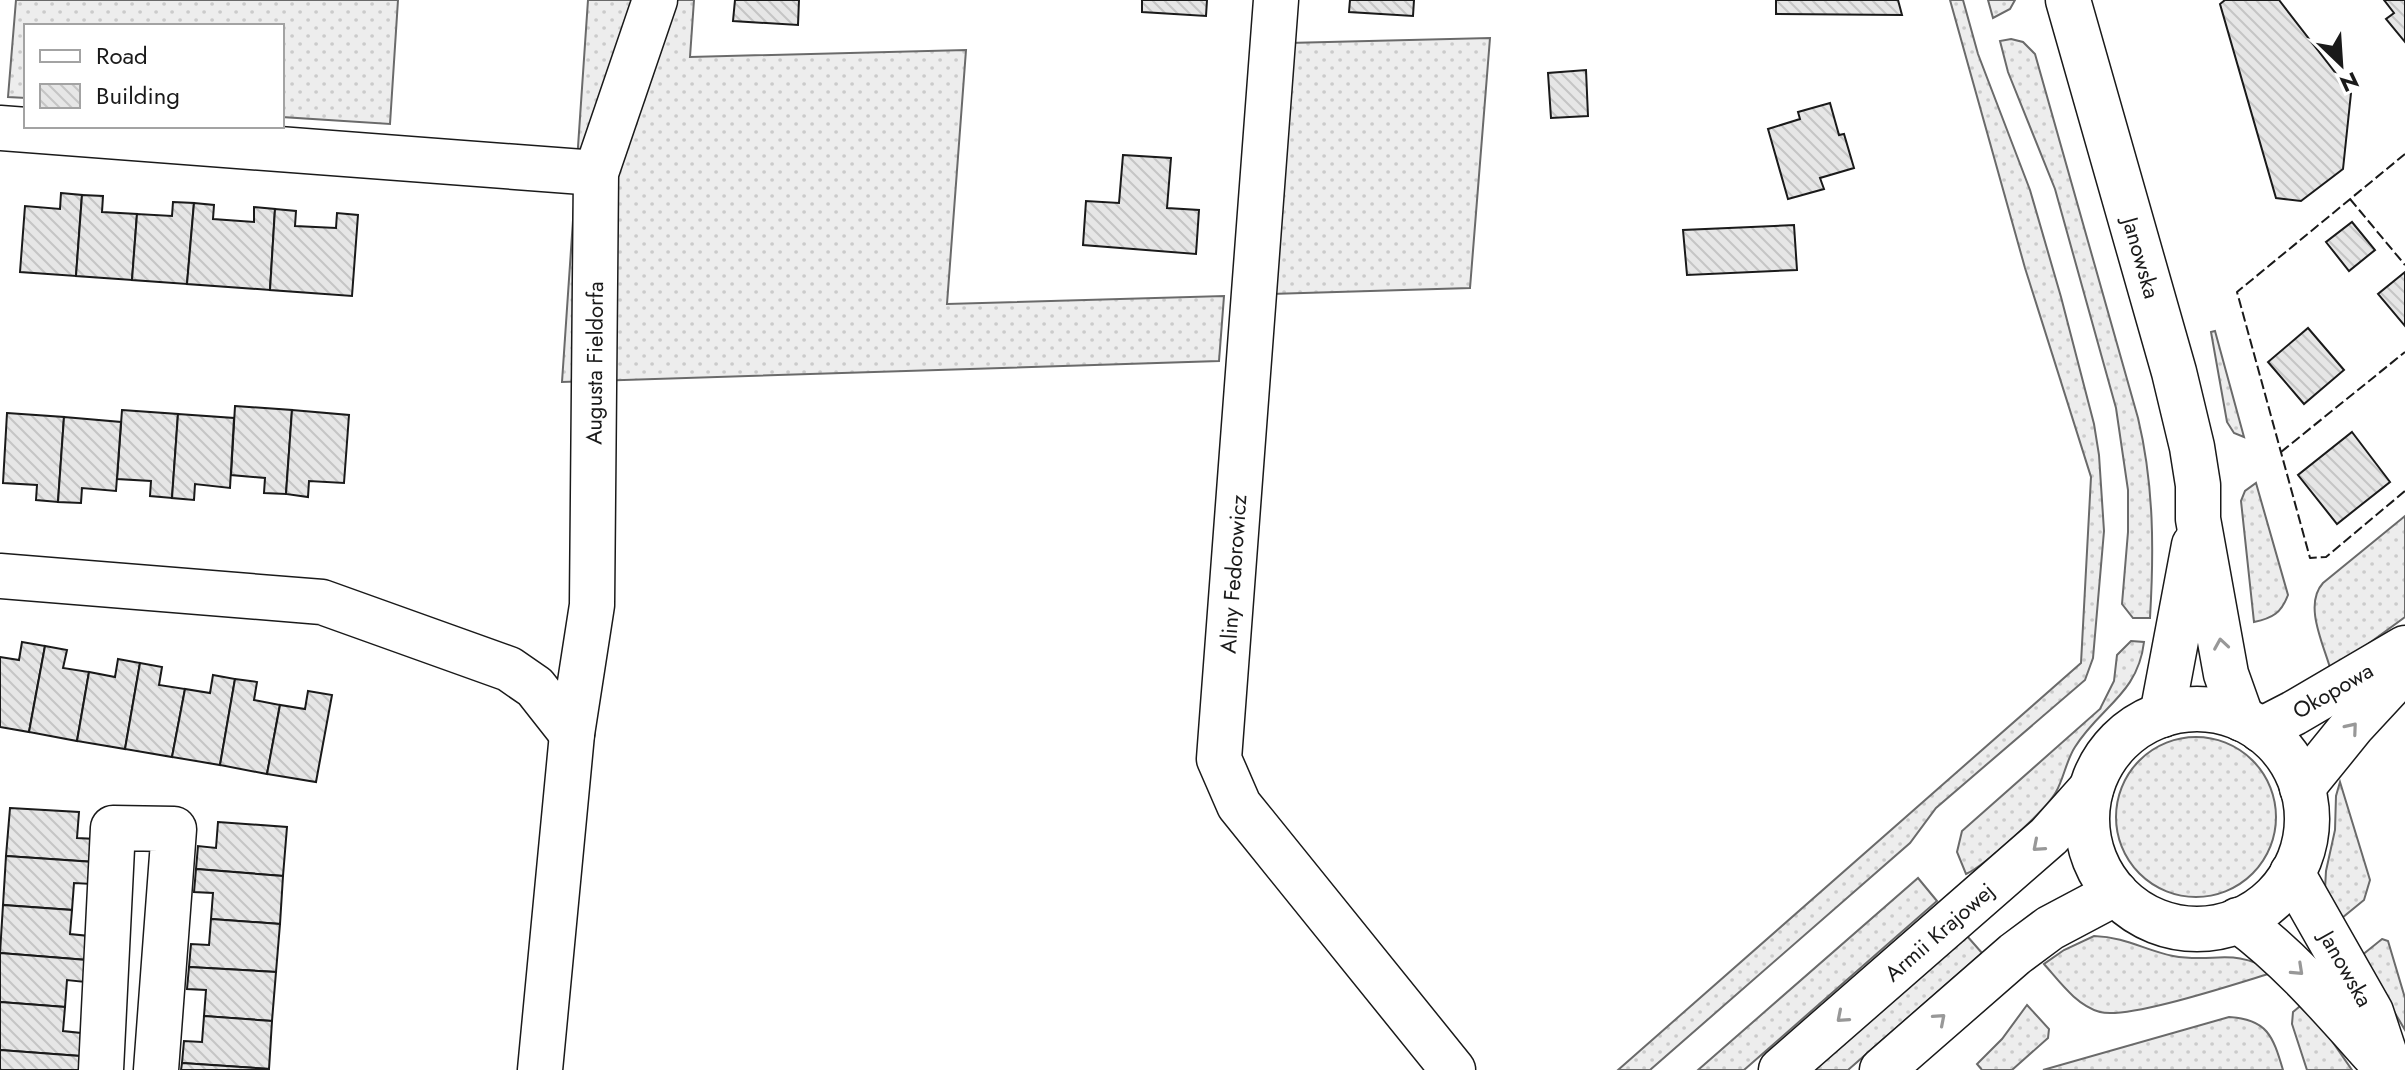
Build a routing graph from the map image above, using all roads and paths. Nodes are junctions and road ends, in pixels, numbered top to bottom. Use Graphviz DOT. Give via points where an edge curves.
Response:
graph roads {
  1 [pos="655,0"];
  2 [pos="1276,0"];
  3 [pos="2068,0"];
  4 [pos="0,128"];
  5 [pos="596,173"];
  6 [pos="2198,519"];
  7 [pos="0,576"];
  8 [pos="2405,648"];
  9 [pos="2405,669"];
  10 [pos="2162,715"];
  11 [pos="2252,724"];
  12 [pos="572,734"];
  13 [pos="2302,788"];
  14 [pos="2091,789"];
  15 [pos="2292,873"];
  16 [pos="2116,893"];
  17 [pos="2238,920"];
  18 [pos="101,1070"];
  19 [pos="156,1070"];
  20 [pos="540,1070"];
  21 [pos="1453,1070"];
  22 [pos="1781,1070"];
  23 [pos="1882,1070"];
  24 [pos="2389,1070"];
  1 -- 5 [label="street, Augusta Fieldorfa"];
  2 -- 21 [label="street, Aliny Fedorowicz" via="1219,759 1239,805"];
  3 -- 6 [label="street, Janowska" via="2174,372 2194,459"];
  4 -- 5 [label="street"];
  5 -- 12 [label="street, Augusta Fieldorfa" via="592,605"];
  6 -- 10 [label="street, Janowska"];
  11 -- 6 [label="street, Janowska, one-way" via="2226,674"];
  7 -- 12 [label="street" via="322,602 509,669 535,687"];
  8 -- 11 [label="street, Okopowa" via="2294,713"];
  13 -- 9 [label="street, Okopowa, one-way"];
  10 -- 11 [label="street" via="2211,710"];
  10 -- 14 [label="street" via="2117,743"];
  11 -- 13 [label="street" via="2291,762"];
  12 -- 20 [label="street, Augusta Fieldorfa"];
  13 -- 15 [label="street" via="2307,823"];
  14 -- 16 [label="street" via="2088,836 2098,867"];
  14 -- 22 [label="street, Armii Krajowej, one-way" via="2049,836"];
  15 -- 17 [label="street" via="2269,901"];
  15 -- 24 [label="street, Janowska" via="2371,1012"];
  16 -- 17 [label="street" via="2142,914 2173,926 2206,928"];
  23 -- 16 [label="street, one-way" via="2015,954 2078,911"];
  17 -- 24 [label="street, Janowska, one-way" via="2307,978"];
  18 -- 19 [label="street" via="113,828 174,829"];
}
